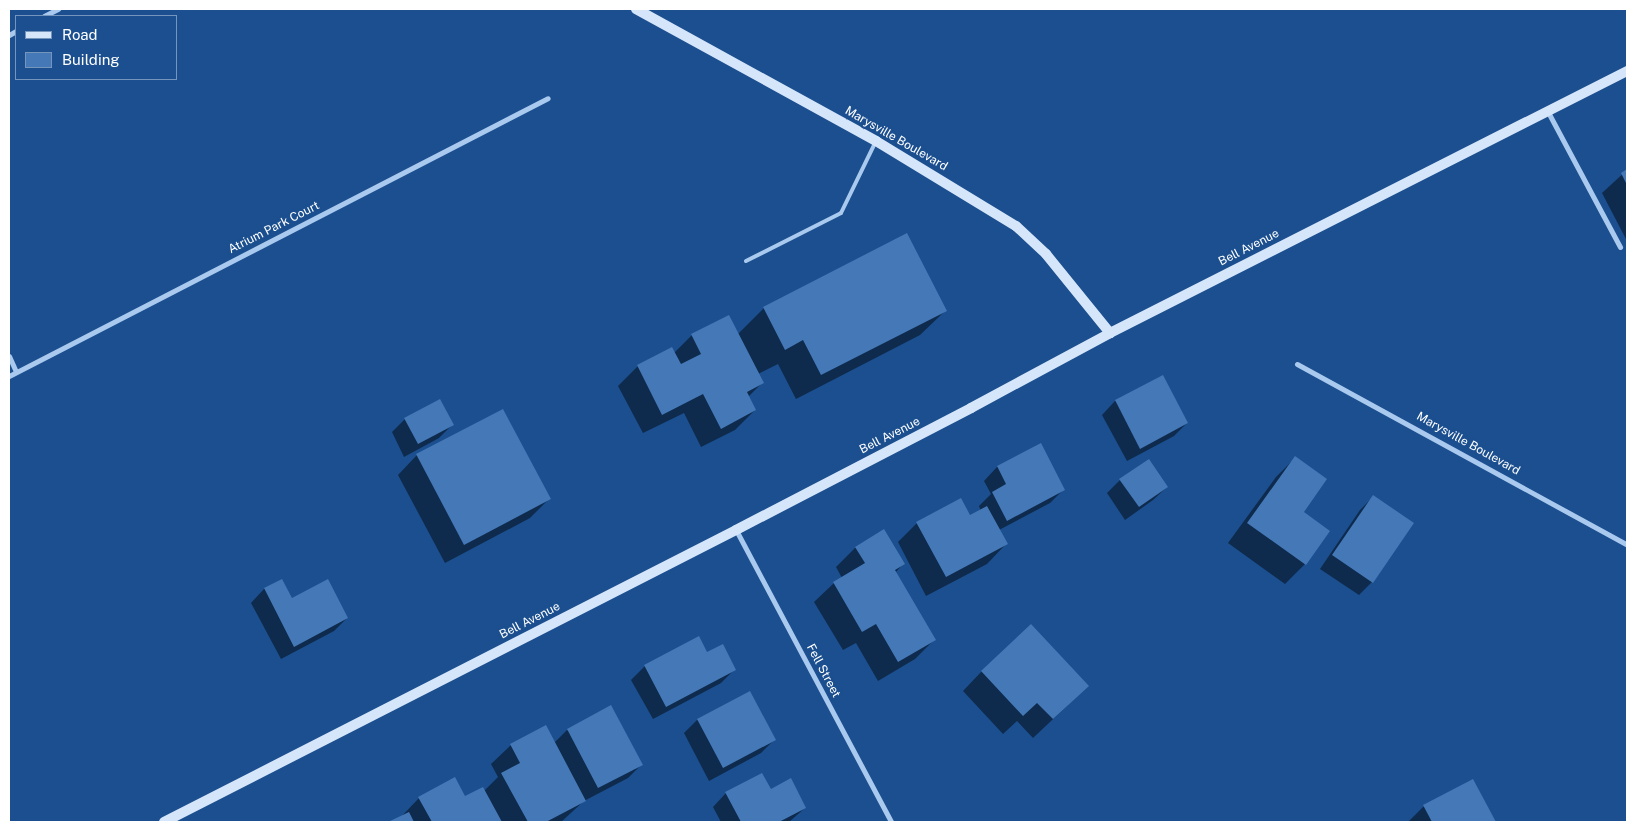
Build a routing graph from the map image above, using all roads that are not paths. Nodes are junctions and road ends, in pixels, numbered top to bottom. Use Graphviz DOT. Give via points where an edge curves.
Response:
graph roads {
  1 [pos="58,9"];
  2 [pos="636,9"];
  3 [pos="46,15"];
  4 [pos="1627,71"];
  5 [pos="548,98"];
  6 [pos="1548,112"];
  7 [pos="876,141"];
  8 [pos="1620,247"];
  9 [pos="746,261"];
  10 [pos="1110,333"];
  11 [pos="9,356"];
  12 [pos="1297,364"];
  13 [pos="16,372"];
  14 [pos="9,376"];
  15 [pos="736,530"];
  16 [pos="1627,545"];
  17 [pos="164,822"];
  18 [pos="891,822"];
  1 -- 3 [label="street"];
  2 -- 7 [label="main road, Marysville Boulevard"];
  4 -- 6 [label="main road, Bell Avenue"];
  5 -- 13 [label="street, Atrium Park Court"];
  6 -- 8 [label="street"];
  6 -- 10 [label="main road, Bell Avenue"];
  7 -- 9 [label="lane" via="841,213"];
  7 -- 10 [label="main road, Marysville Boulevard" via="1016,226 1046,254"];
  10 -- 15 [label="main road, Bell Avenue"];
  11 -- 13 [label="street"];
  12 -- 16 [label="street, Marysville Boulevard"];
  13 -- 14 [label="street, Atrium Park Court"];
  15 -- 17 [label="main road, Bell Avenue"];
  15 -- 18 [label="street, Fell Street"];
}
